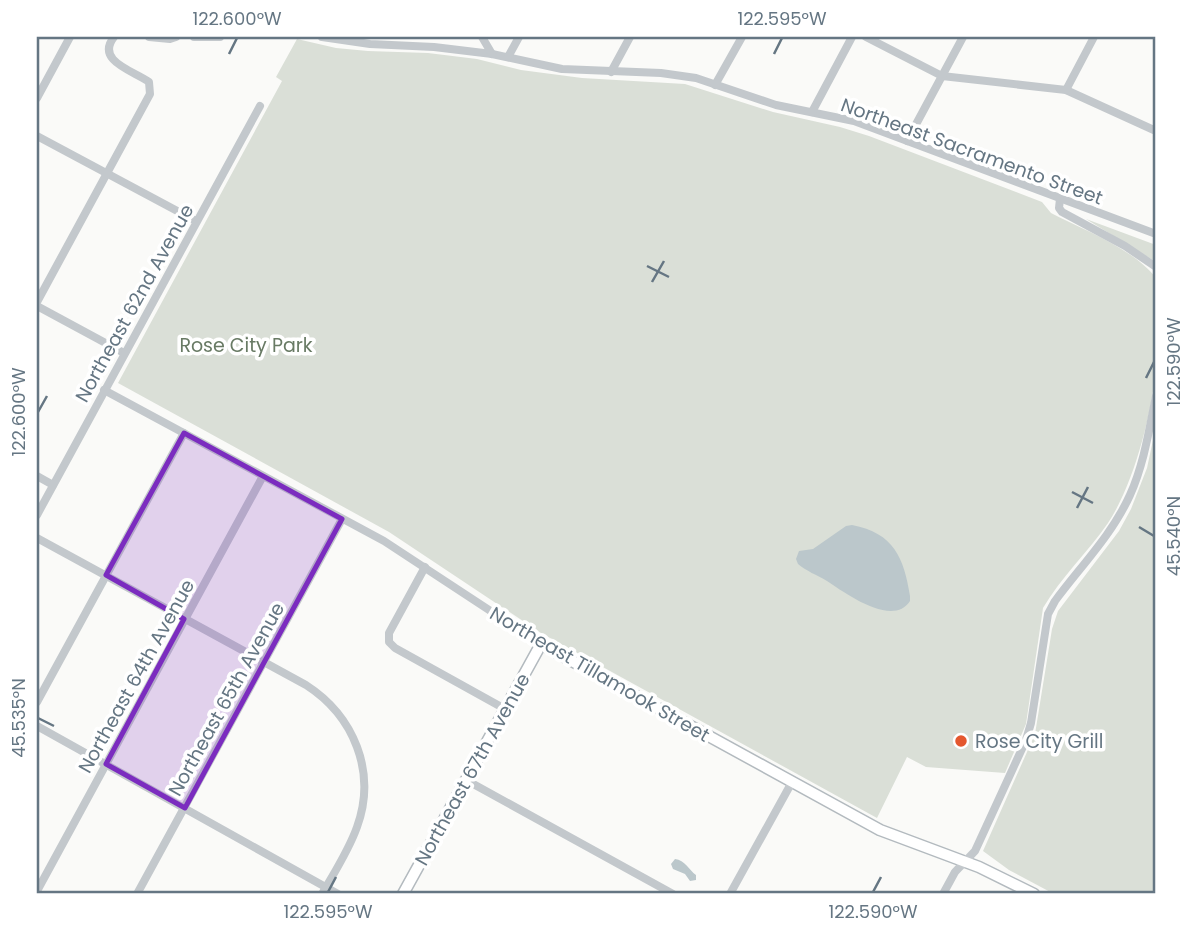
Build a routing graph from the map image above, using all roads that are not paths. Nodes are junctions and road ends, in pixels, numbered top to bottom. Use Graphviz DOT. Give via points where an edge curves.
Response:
graph roads {
  1 [pos="70,37"];
  2 [pos="114,37"];
  3 [pos="149,37"];
  4 [pos="176,37"];
  5 [pos="194,37"];
  6 [pos="220,37"];
  7 [pos="321,37"];
  8 [pos="482,37"];
  9 [pos="519,37"];
  10 [pos="630,37"];
  11 [pos="742,37"];
  12 [pos="852,37"];
  13 [pos="866,37"];
  14 [pos="963,37"];
  15 [pos="1094,37"];
  16 [pos="492,54"];
  17 [pos="508,57"];
  18 [pos="611,72"];
  19 [pos="943,76"];
  20 [pos="715,85"];
  21 [pos="1066,90"];
  22 [pos="37,98"];
  23 [pos="260,106"];
  24 [pos="812,112"];
  25 [pos="1156,131"];
  26 [pos="37,136"];
  27 [pos="907,141"];
  28 [pos="107,174"];
  29 [pos="1060,199"];
  30 [pos="196,221"];
  31 [pos="1156,234"];
  32 [pos="1156,267"];
  33 [pos="37,304"];
  34 [pos="124,354"];
  35 [pos="104,390"];
  36 [pos="1156,396"];
  37 [pos="184,433"];
  38 [pos="37,476"];
  39 [pos="263,476"];
  40 [pos="53,485"];
  41 [pos="37,515"];
  42 [pos="342,519"];
  43 [pos="37,538"];
  44 [pos="425,567"];
  45 [pos="106,575"];
  46 [pos="184,619"];
  47 [pos="541,644"];
  48 [pos="264,662"];
  49 [pos="37,702"];
  50 [pos="505,709"];
  51 [pos="37,726"];
  52 [pos="106,764"];
  53 [pos="466,780"];
  54 [pos="792,782"];
  55 [pos="185,808"];
  56 [pos="964,861"];
  57 [pos="37,891"];
  58 [pos="324,891"];
  59 [pos="137,894"];
  60 [pos="338,894"];
  61 [pos="403,894"];
  62 [pos="673,894"];
  63 [pos="730,894"];
  64 [pos="943,894"];
  65 [pos="1034,894"];
  1 -- 22 [label="street"];
  2 -- 28 [label="street" via="110,56 149,82 151,90"];
  3 -- 4 [label="street"];
  5 -- 6 [label="street"];
  7 -- 16 [label="street, Northeast Sacramento Street"];
  8 -- 16 [label="street"];
  9 -- 17 [label="street"];
  10 -- 18 [label="street"];
  11 -- 20 [label="street"];
  12 -- 24 [label="street"];
  13 -- 19 [label="street"];
  14 -- 19 [label="street"];
  15 -- 21 [label="street"];
  16 -- 17 [label="street, Northeast Sacramento Street"];
  17 -- 18 [label="street, Northeast Sacramento Street" via="562,69"];
  18 -- 20 [label="street, Northeast Sacramento Street" via="670,74"];
  19 -- 21 [label="street"];
  19 -- 27 [label="street"];
  20 -- 24 [label="street, Northeast Sacramento Street"];
  21 -- 25 [label="street"];
  23 -- 30 [label="street, Northeast 62nd Avenue"];
  24 -- 27 [label="street, Northeast Sacramento Street" via="854,121"];
  26 -- 28 [label="street"];
  27 -- 29 [label="street, Northeast Sacramento Street"];
  28 -- 30 [label="street"];
  28 -- 33 [label="street"];
  29 -- 31 [label="street, Northeast Sacramento Street"];
  29 -- 32 [label="street" via="1062,212"];
  30 -- 34 [label="street, Northeast 62nd Avenue"];
  33 -- 34 [label="street"];
  34 -- 35 [label="street, Northeast 62nd Avenue"];
  35 -- 37 [label="street, Northeast Tillamook Street"];
  35 -- 40 [label="street, Northeast 62nd Avenue"];
  36 -- 56 [label="street" via="1143,459 1129,497 1048,614 1026,740 975,851"];
  37 -- 39 [label="street, Northeast Tillamook Street"];
  37 -- 45 [label="street"];
  38 -- 40 [label="street"];
  39 -- 42 [label="street, Northeast Tillamook Street"];
  39 -- 46 [label="street, Northeast 64th Avenue"];
  40 -- 41 [label="street, Northeast 62nd Avenue"];
  42 -- 44 [label="street, Northeast Tillamook Street"];
  42 -- 48 [label="street, Northeast 65th Avenue"];
  43 -- 45 [label="street"];
  44 -- 47 [label="street, Northeast Tillamook Street"];
  44 -- 50 [label="street" via="389,633 389,642"];
  45 -- 46 [label="street"];
  45 -- 49 [label="street"];
  46 -- 48 [label="street"];
  46 -- 52 [label="street, Northeast 64th Avenue"];
  47 -- 50 [label="street, Northeast 67th Avenue"];
  47 -- 54 [label="street, Northeast Tillamook Street"];
  48 -- 55 [label="street, Northeast 65th Avenue"];
  48 -- 58 [label="street" via="306,685 332,706 360,755 361,814"];
  50 -- 53 [label="street, Northeast 67th Avenue"];
  51 -- 52 [label="street"];
  52 -- 55 [label="street"];
  52 -- 57 [label="street, Northeast 64th Avenue"];
  53 -- 61 [label="street, Northeast 67th Avenue"];
  53 -- 62 [label="street"];
  54 -- 56 [label="street, Northeast Tillamook Street" via="880,830"];
  54 -- 63 [label="street"];
  55 -- 58 [label="street"];
  55 -- 59 [label="street, Northeast 65th Avenue"];
  56 -- 64 [label="street"];
  56 -- 65 [label="street, Northeast Tillamook Street"];
  58 -- 60 [label="street"];
}
